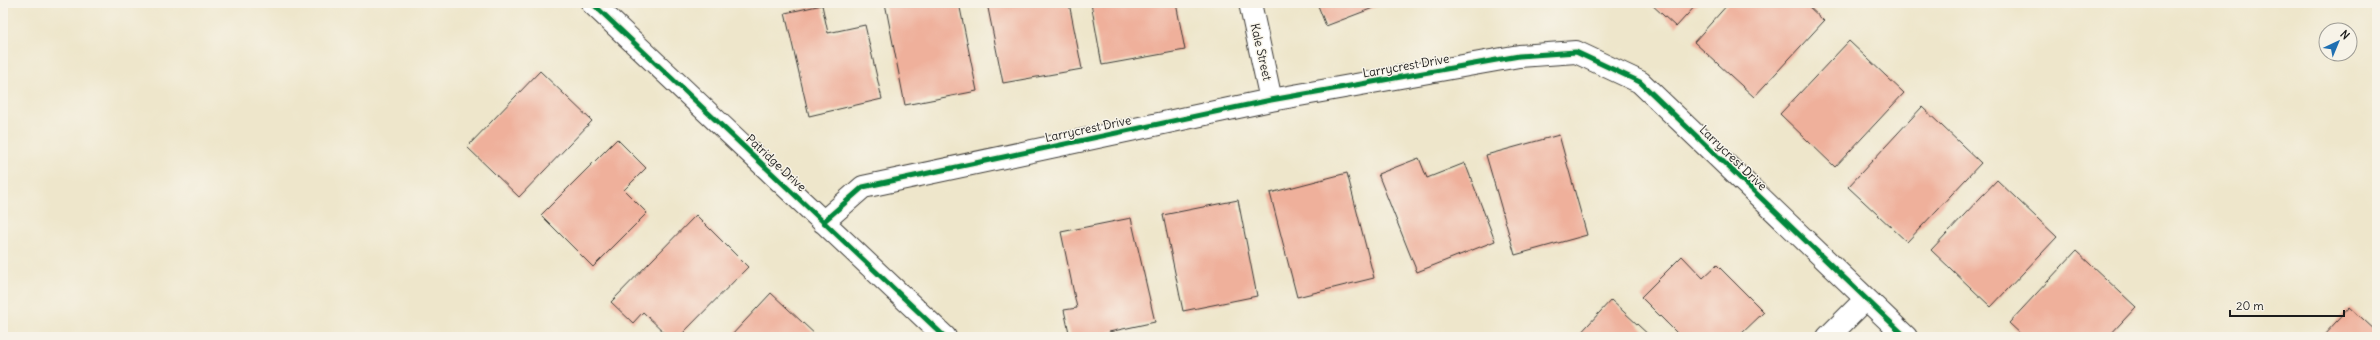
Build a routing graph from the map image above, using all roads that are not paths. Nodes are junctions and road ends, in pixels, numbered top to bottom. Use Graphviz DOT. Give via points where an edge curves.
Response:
graph roads {
  1 [pos="592,3"];
  2 [pos="1250,3"];
  3 [pos="1271,100"];
  4 [pos="823,222"];
  5 [pos="1866,299"];
  6 [pos="945,337"];
  7 [pos="1828,337"];
  8 [pos="1906,337"];
  1 -- 4 [label="street, Patridge Drive"];
  2 -- 3 [label="street, Kale Street"];
  3 -- 4 [label="street, Larrycrest Drive" via="863,187"];
  3 -- 5 [label="street, Larrycrest Drive" via="1519,56 1576,52 1640,82"];
  4 -- 6 [label="street, Patridge Drive"];
  5 -- 7 [label="street"];
  5 -- 8 [label="street, Larrycrest Drive"];
}
